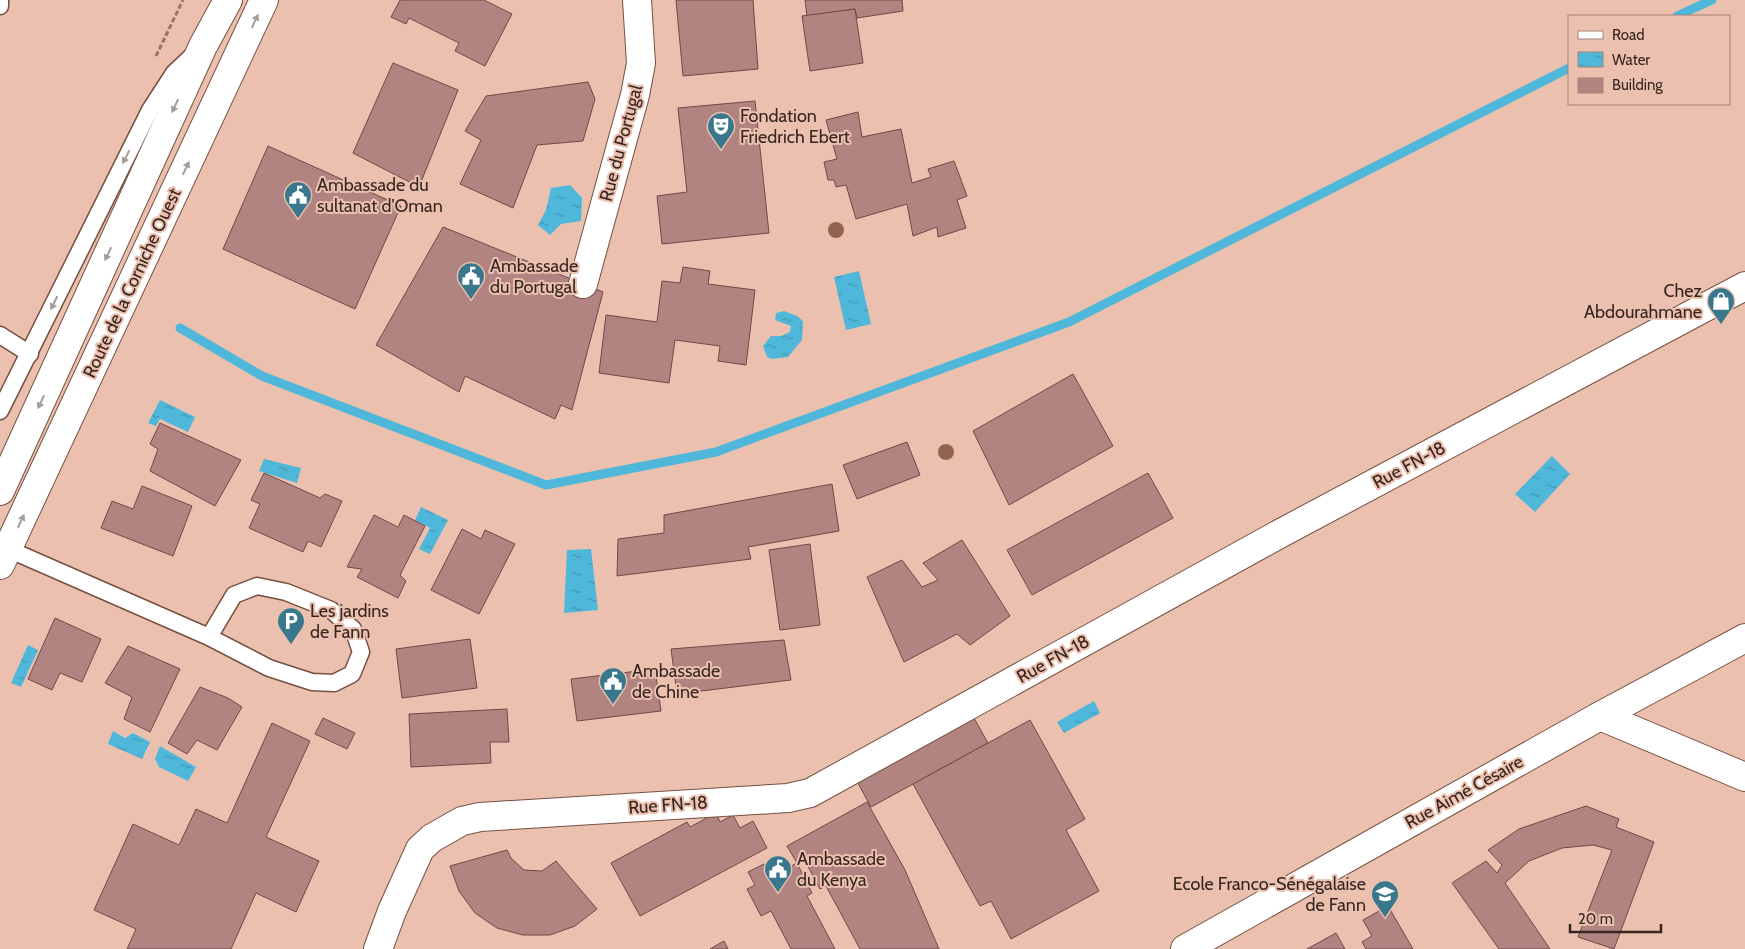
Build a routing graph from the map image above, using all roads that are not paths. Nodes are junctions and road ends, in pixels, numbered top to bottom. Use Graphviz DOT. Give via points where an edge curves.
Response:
graph roads {
  1 [pos="0,0"];
  2 [pos="228,0"];
  3 [pos="264,0"];
  4 [pos="637,0"];
  5 [pos="0,6"];
  6 [pos="203,46"];
  7 [pos="583,284"];
  8 [pos="1745,286"];
  9 [pos="0,335"];
  10 [pos="30,354"];
  11 [pos="0,411"];
  12 [pos="0,491"];
  13 [pos="4,557"];
  14 [pos="209,637"];
  15 [pos="1745,638"];
  16 [pos="1600,716"];
  17 [pos="1745,778"];
  18 [pos="378,949"];
  19 [pos="1185,949"];
  1 -- 5 [label="lane"];
  2 -- 6 [label="main road, Route de la Corniche Ouest"];
  13 -- 3 [label="main road, Route de la Corniche Ouest, one-way"];
  4 -- 7 [label="main road, Rue du Portugal" via="640,63 635,95"];
  6 -- 10 [label="lane, one-way" via="174,73 150,110"];
  6 -- 12 [label="main road, Route de la Corniche Ouest, one-way"];
  8 -- 18 [label="main road, Rue FN-18" via="1283,532 810,793 788,798 480,817 462,821 420,849"];
  9 -- 10 [label="lane"];
  10 -- 11 [label="lane"];
  13 -- 14 [label="lane"];
  14 -- 14 [label="lane" via="269,668 312,682 334,683 352,674 361,652 353,629 331,610 286,592 257,586 234,595"];
  15 -- 16 [label="main road, Rue Aimé Césaire"];
  16 -- 17 [label="main road"];
  16 -- 19 [label="main road, Rue Aimé Césaire"];
}
